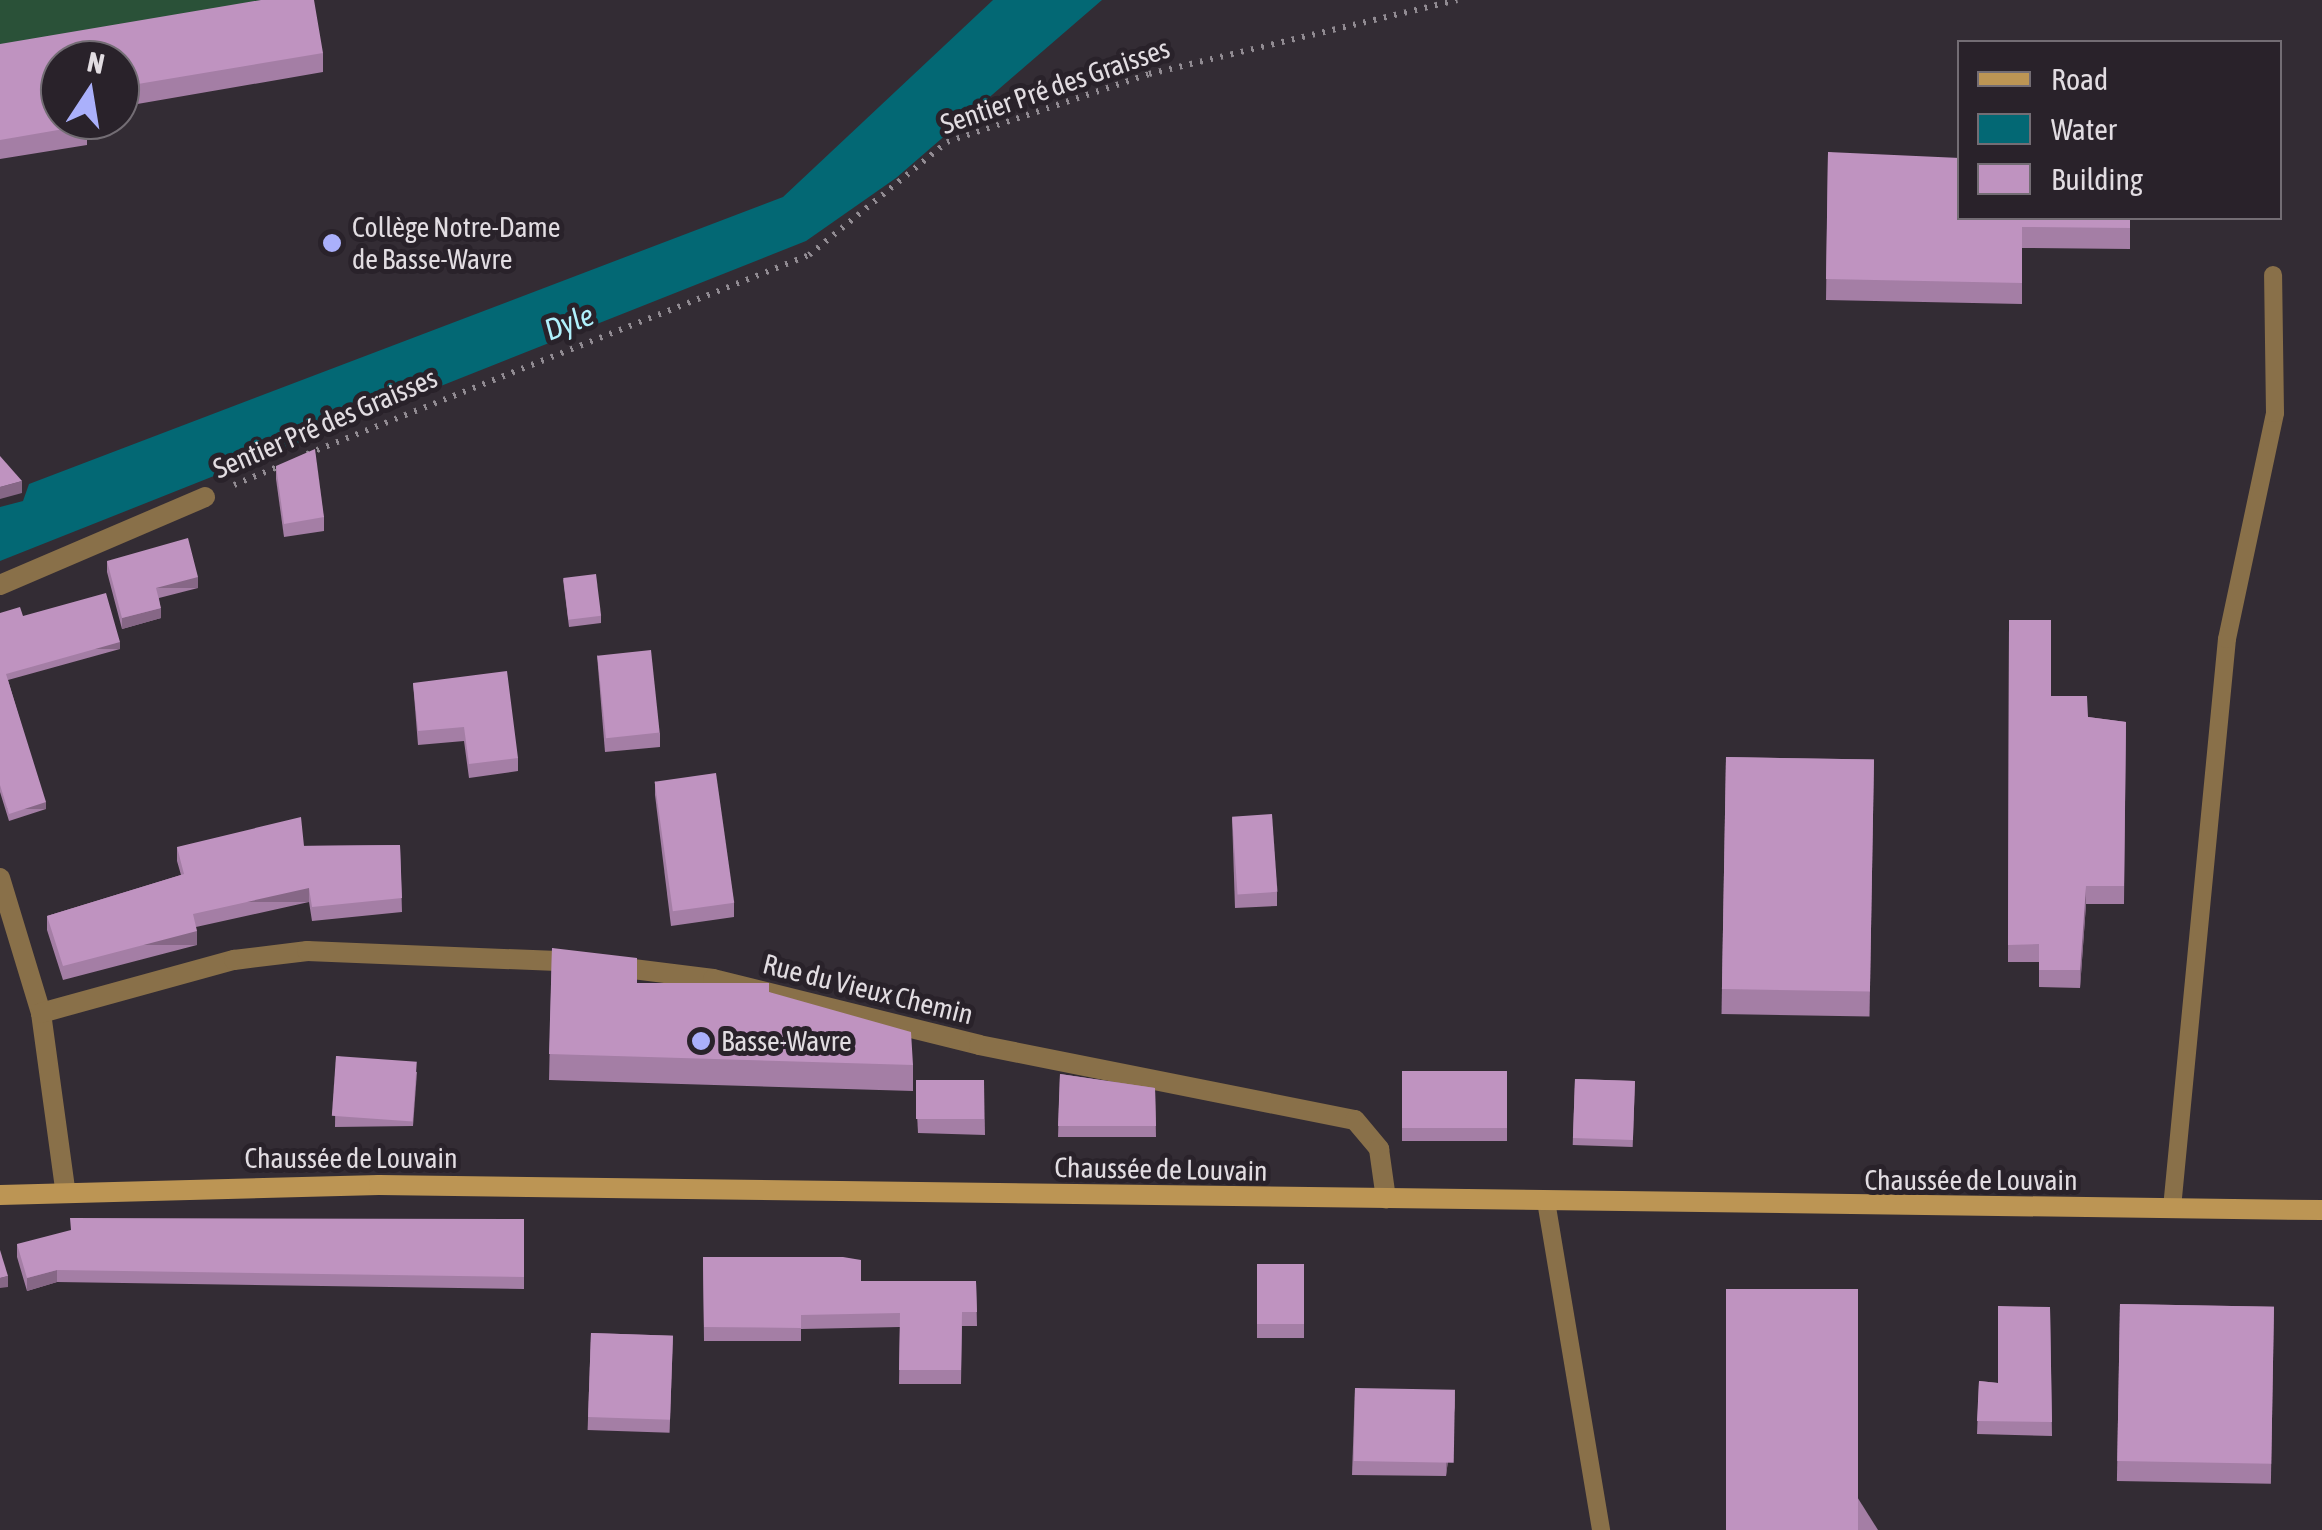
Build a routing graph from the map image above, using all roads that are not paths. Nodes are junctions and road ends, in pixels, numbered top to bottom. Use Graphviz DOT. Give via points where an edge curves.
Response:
graph roads {
  1 [pos="2273,275"];
  2 [pos="205,498"];
  3 [pos="0,585"];
  4 [pos="0,878"];
  5 [pos="41,1013"];
  6 [pos="65,1190"];
  7 [pos="0,1195"];
  8 [pos="1386,1199"];
  9 [pos="1546,1201"];
  10 [pos="2172,1208"];
  11 [pos="2322,1210"];
  12 [pos="1601,1530"];
  1 -- 10 [label="lane" via="2275,414 2227,639"];
  2 -- 3 [label="street"];
  4 -- 5 [label="street"];
  5 -- 6 [label="street"];
  5 -- 8 [label="street, Rue du Vieux Chemin" via="234,960 307,951 520,956 713,978 979,1045 1356,1120 1380,1149"];
  6 -- 7 [label="main road, Chaussée de Louvain"];
  6 -- 8 [label="main road, Chaussée de Louvain"];
  8 -- 9 [label="main road, Chaussée de Louvain"];
  9 -- 10 [label="main road, Chaussée de Louvain"];
  9 -- 12 [label="lane"];
  10 -- 11 [label="main road, Chaussée de Louvain"];
}
